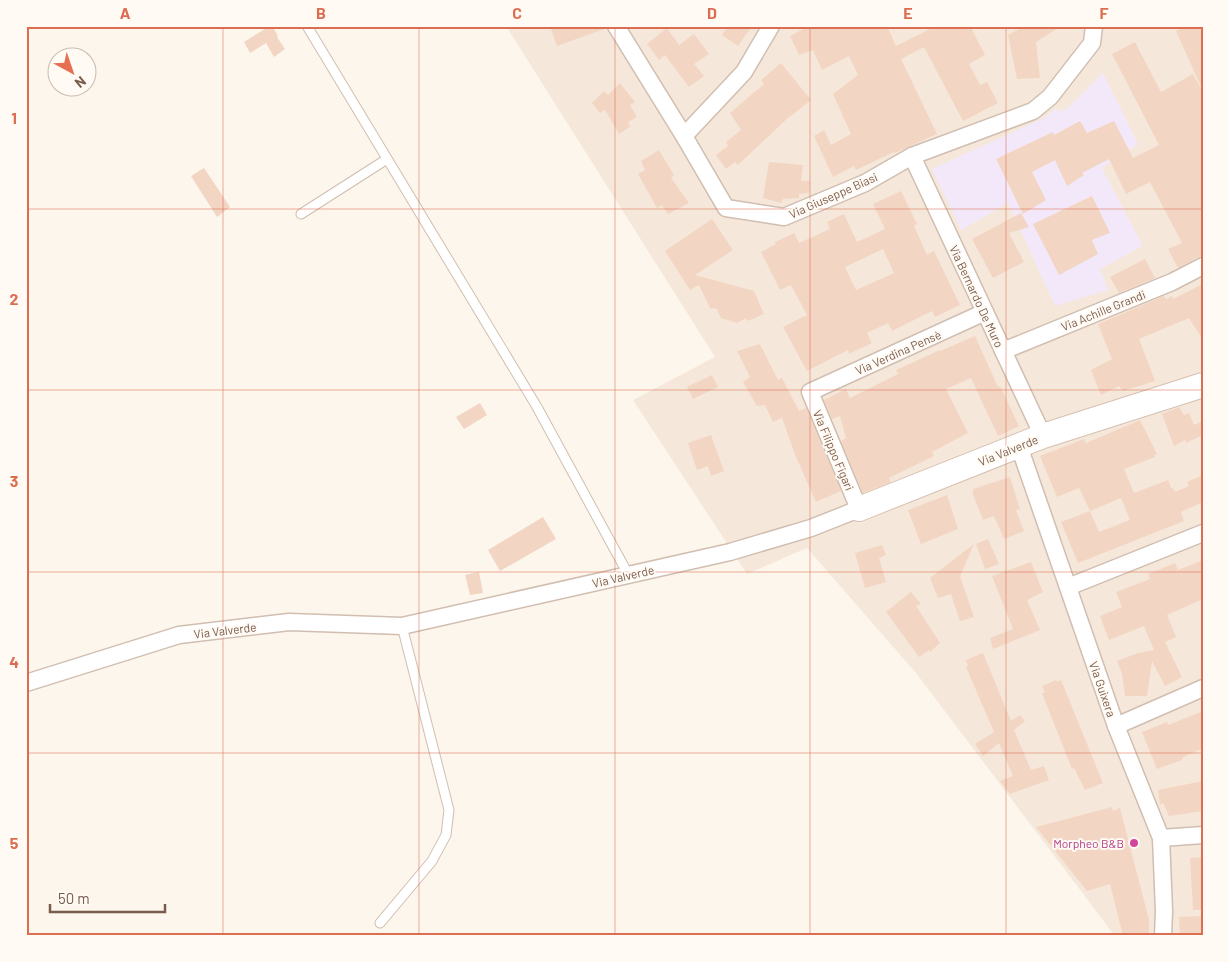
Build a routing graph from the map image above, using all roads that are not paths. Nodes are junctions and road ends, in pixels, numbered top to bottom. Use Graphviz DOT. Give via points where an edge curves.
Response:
graph roads {
  1 [pos="307,26"];
  2 [pos="616,26"];
  3 [pos="771,26"];
  4 [pos="1094,26"];
  5 [pos="684,136"];
  6 [pos="912,156"];
  7 [pos="388,159"];
  8 [pos="301,214"];
  9 [pos="1203,266"];
  10 [pos="985,312"];
  11 [pos="1002,351"];
  12 [pos="1203,385"];
  13 [pos="810,392"];
  14 [pos="1043,436"];
  15 [pos="1019,446"];
  16 [pos="859,509"];
  17 [pos="1203,533"];
  18 [pos="628,574"];
  19 [pos="1068,587"];
  20 [pos="402,626"];
  21 [pos="26,683"];
  22 [pos="1203,688"];
  23 [pos="1116,726"];
  24 [pos="1203,835"];
  25 [pos="1160,838"];
  26 [pos="380,924"];
  27 [pos="1163,936"];
  1 -- 7 [label="lane"];
  2 -- 5 [label="street, Via Giuseppe Biasi"];
  3 -- 5 [label="street" via="744,72"];
  4 -- 6 [label="street, Via Giuseppe Biasi" via="1092,43 1050,97 1033,111"];
  5 -- 6 [label="street, Via Giuseppe Biasi" via="726,208 784,217 865,183"];
  6 -- 10 [label="street, Via Bernardo De Muro"];
  7 -- 8 [label="lane"];
  7 -- 18 [label="lane" via="537,407"];
  9 -- 11 [label="street, Via Achille Grandi" via="1172,282"];
  10 -- 11 [label="street, Via Bernardo De Muro"];
  10 -- 13 [label="street, Via Verdina Pensè"];
  11 -- 14 [label="street, Via Bernardo De Muro"];
  12 -- 14 [label="street, Via Valverde"];
  13 -- 16 [label="street, Via Filippo Figari"];
  14 -- 15 [label="street, Via Valverde"];
  15 -- 16 [label="street, Via Valverde"];
  15 -- 19 [label="street, Via Guixera"];
  16 -- 18 [label="street, Via Valverde" via="811,528 730,552"];
  17 -- 19 [label="street"];
  18 -- 20 [label="street, Via Valverde"];
  19 -- 23 [label="street, Via Guixera"];
  20 -- 21 [label="street, Via Valverde" via="289,622 179,635"];
  20 -- 26 [label="lane" via="449,810 446,835 432,861"];
  22 -- 23 [label="street"];
  23 -- 25 [label="street, Via Guixera"];
  24 -- 25 [label="street"];
  25 -- 27 [label="street, Via Guixera"];
}
